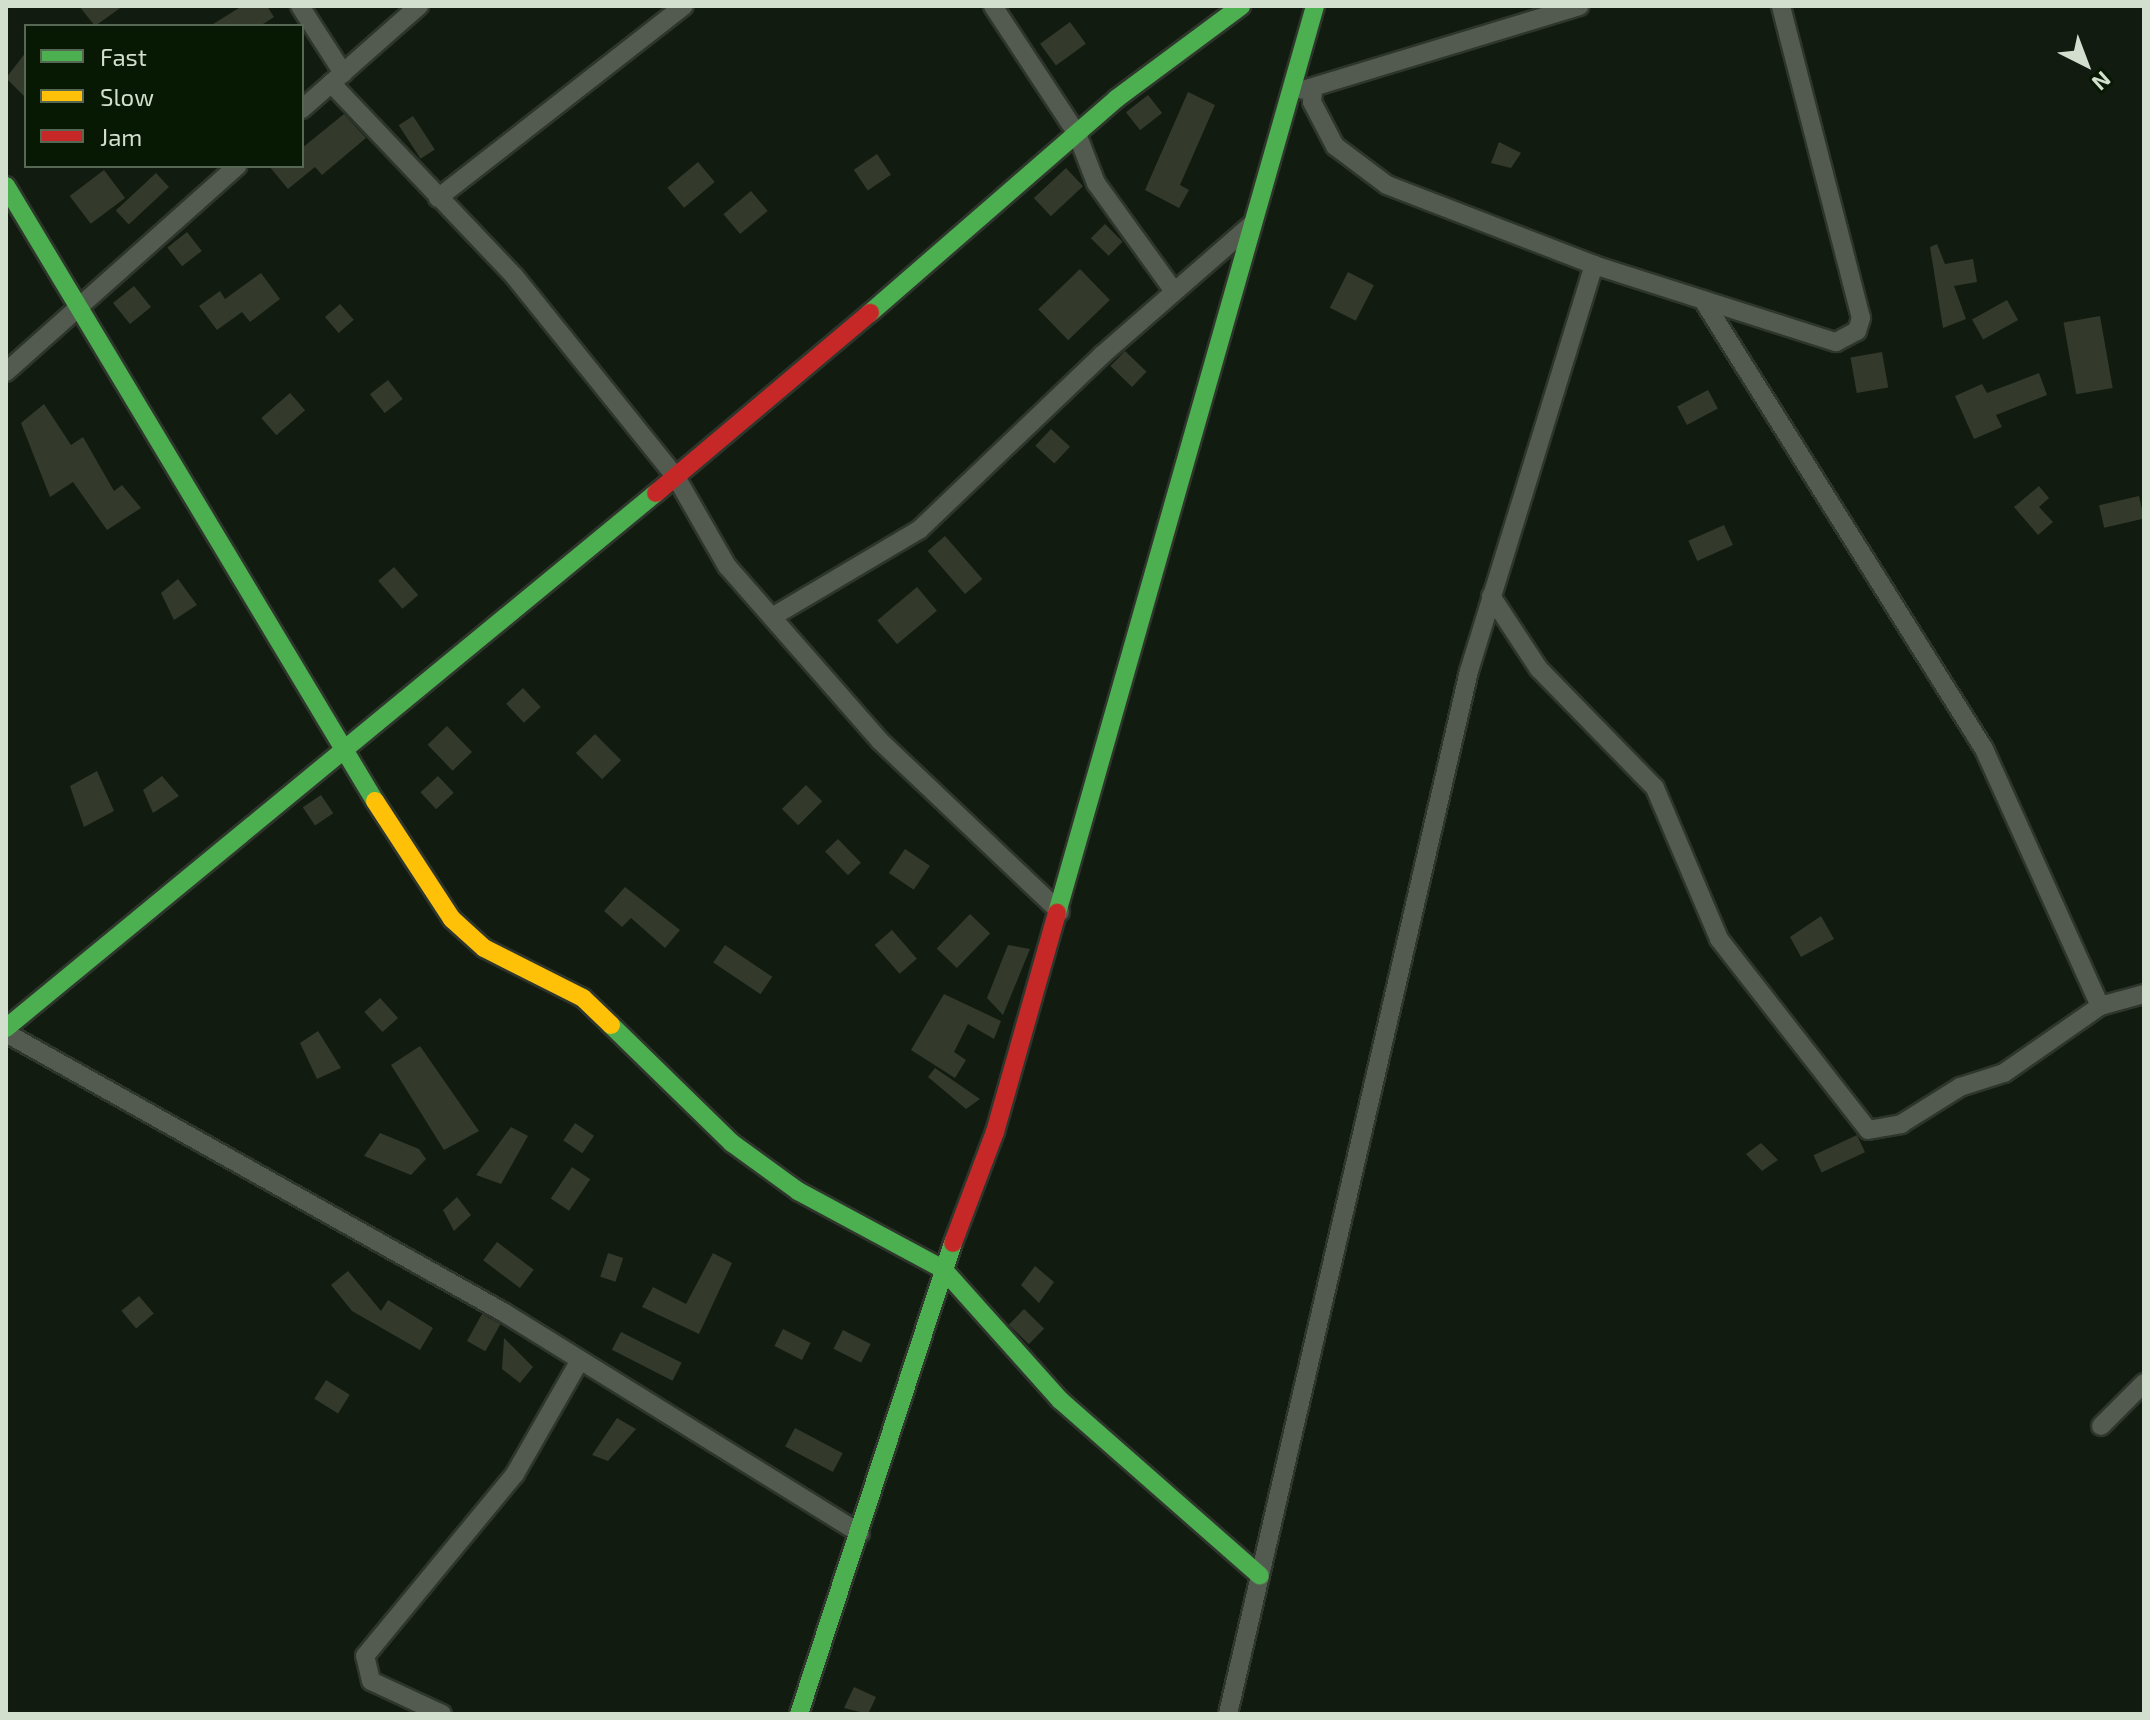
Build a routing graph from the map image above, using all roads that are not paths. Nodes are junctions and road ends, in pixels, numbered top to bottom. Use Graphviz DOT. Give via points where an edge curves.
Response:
graph roads {
  1 [pos="300,6"];
  2 [pos="419,6"];
  3 [pos="684,6"];
  4 [pos="993,6"];
  5 [pos="1241,6"];
  6 [pos="1315,6"];
  7 [pos="1580,6"];
  8 [pos="1781,6"];
  9 [pos="337,78"];
  10 [pos="1304,90"];
  11 [pos="304,107"];
  12 [pos="1077,134"];
  13 [pos="235,168"];
  14 [pos="6,186"];
  15 [pos="438,198"];
  16 [pos="1260,217"];
  17 [pos="1594,265"];
  18 [pos="1174,291"];
  19 [pos="1703,300"];
  20 [pos="76,306"];
  21 [pos="6,372"];
  22 [pos="676,477"];
  23 [pos="1491,596"];
  24 [pos="772,617"];
  25 [pos="345,755"];
  26 [pos="1060,912"];
  27 [pos="2144,994"];
  28 [pos="2100,1006"];
  29 [pos="6,1030"];
  30 [pos="943,1269"];
  31 [pos="580,1360"];
  32 [pos="2144,1383"];
  33 [pos="2101,1426"];
  34 [pos="860,1533"];
  35 [pos="1260,1576"];
  36 [pos="442,1714"];
  37 [pos="799,1714"];
  38 [pos="1228,1714"];
  1 -- 9 [label="street"];
  2 -- 9 [label="street"];
  3 -- 15 [label="street"];
  4 -- 12 [label="street"];
  5 -- 12 [label="street"];
  6 -- 10 [label="street"];
  7 -- 10 [label="street"];
  8 -- 19 [label="street" via="1859,325 1849,339 1836,342"];
  9 -- 11 [label="street"];
  9 -- 15 [label="street"];
  10 -- 16 [label="street"];
  10 -- 17 [label="street" via="1325,131 1353,165 1454,213"];
  12 -- 18 [label="street" via="1096,183"];
  12 -- 22 [label="street"];
  13 -- 20 [label="street"];
  14 -- 20 [label="street"];
  15 -- 22 [label="street" via="515,277"];
  16 -- 18 [label="street"];
  16 -- 26 [label="street"];
  17 -- 19 [label="street"];
  17 -- 23 [label="street" via="1561,389"];
  18 -- 24 [label="street" via="920,529"];
  19 -- 28 [label="street" via="1984,749"];
  20 -- 21 [label="street"];
  20 -- 25 [label="street"];
  22 -- 24 [label="street" via="727,566"];
  22 -- 25 [label="street"];
  23 -- 28 [label="street" via="1539,669 1655,788 1719,939 1868,1130 1901,1124 1960,1087 2004,1073"];
  23 -- 35 [label="street" via="1421,901 1360,1124"];
  24 -- 26 [label="street" via="880,741"];
  25 -- 29 [label="street"];
  25 -- 30 [label="street" via="452,919 484,948 583,998 732,1143 798,1191"];
  26 -- 30 [label="street" via="995,1132"];
  27 -- 28 [label="street"];
  29 -- 31 [label="street"];
  30 -- 34 [label="street"];
  30 -- 35 [label="street" via="991,1329 1060,1400"];
  31 -- 34 [label="street"];
  31 -- 36 [label="street" via="515,1474 365,1656 371,1681"];
  32 -- 33 [label="street"];
  34 -- 37 [label="street"];
  35 -- 38 [label="street"];
}
